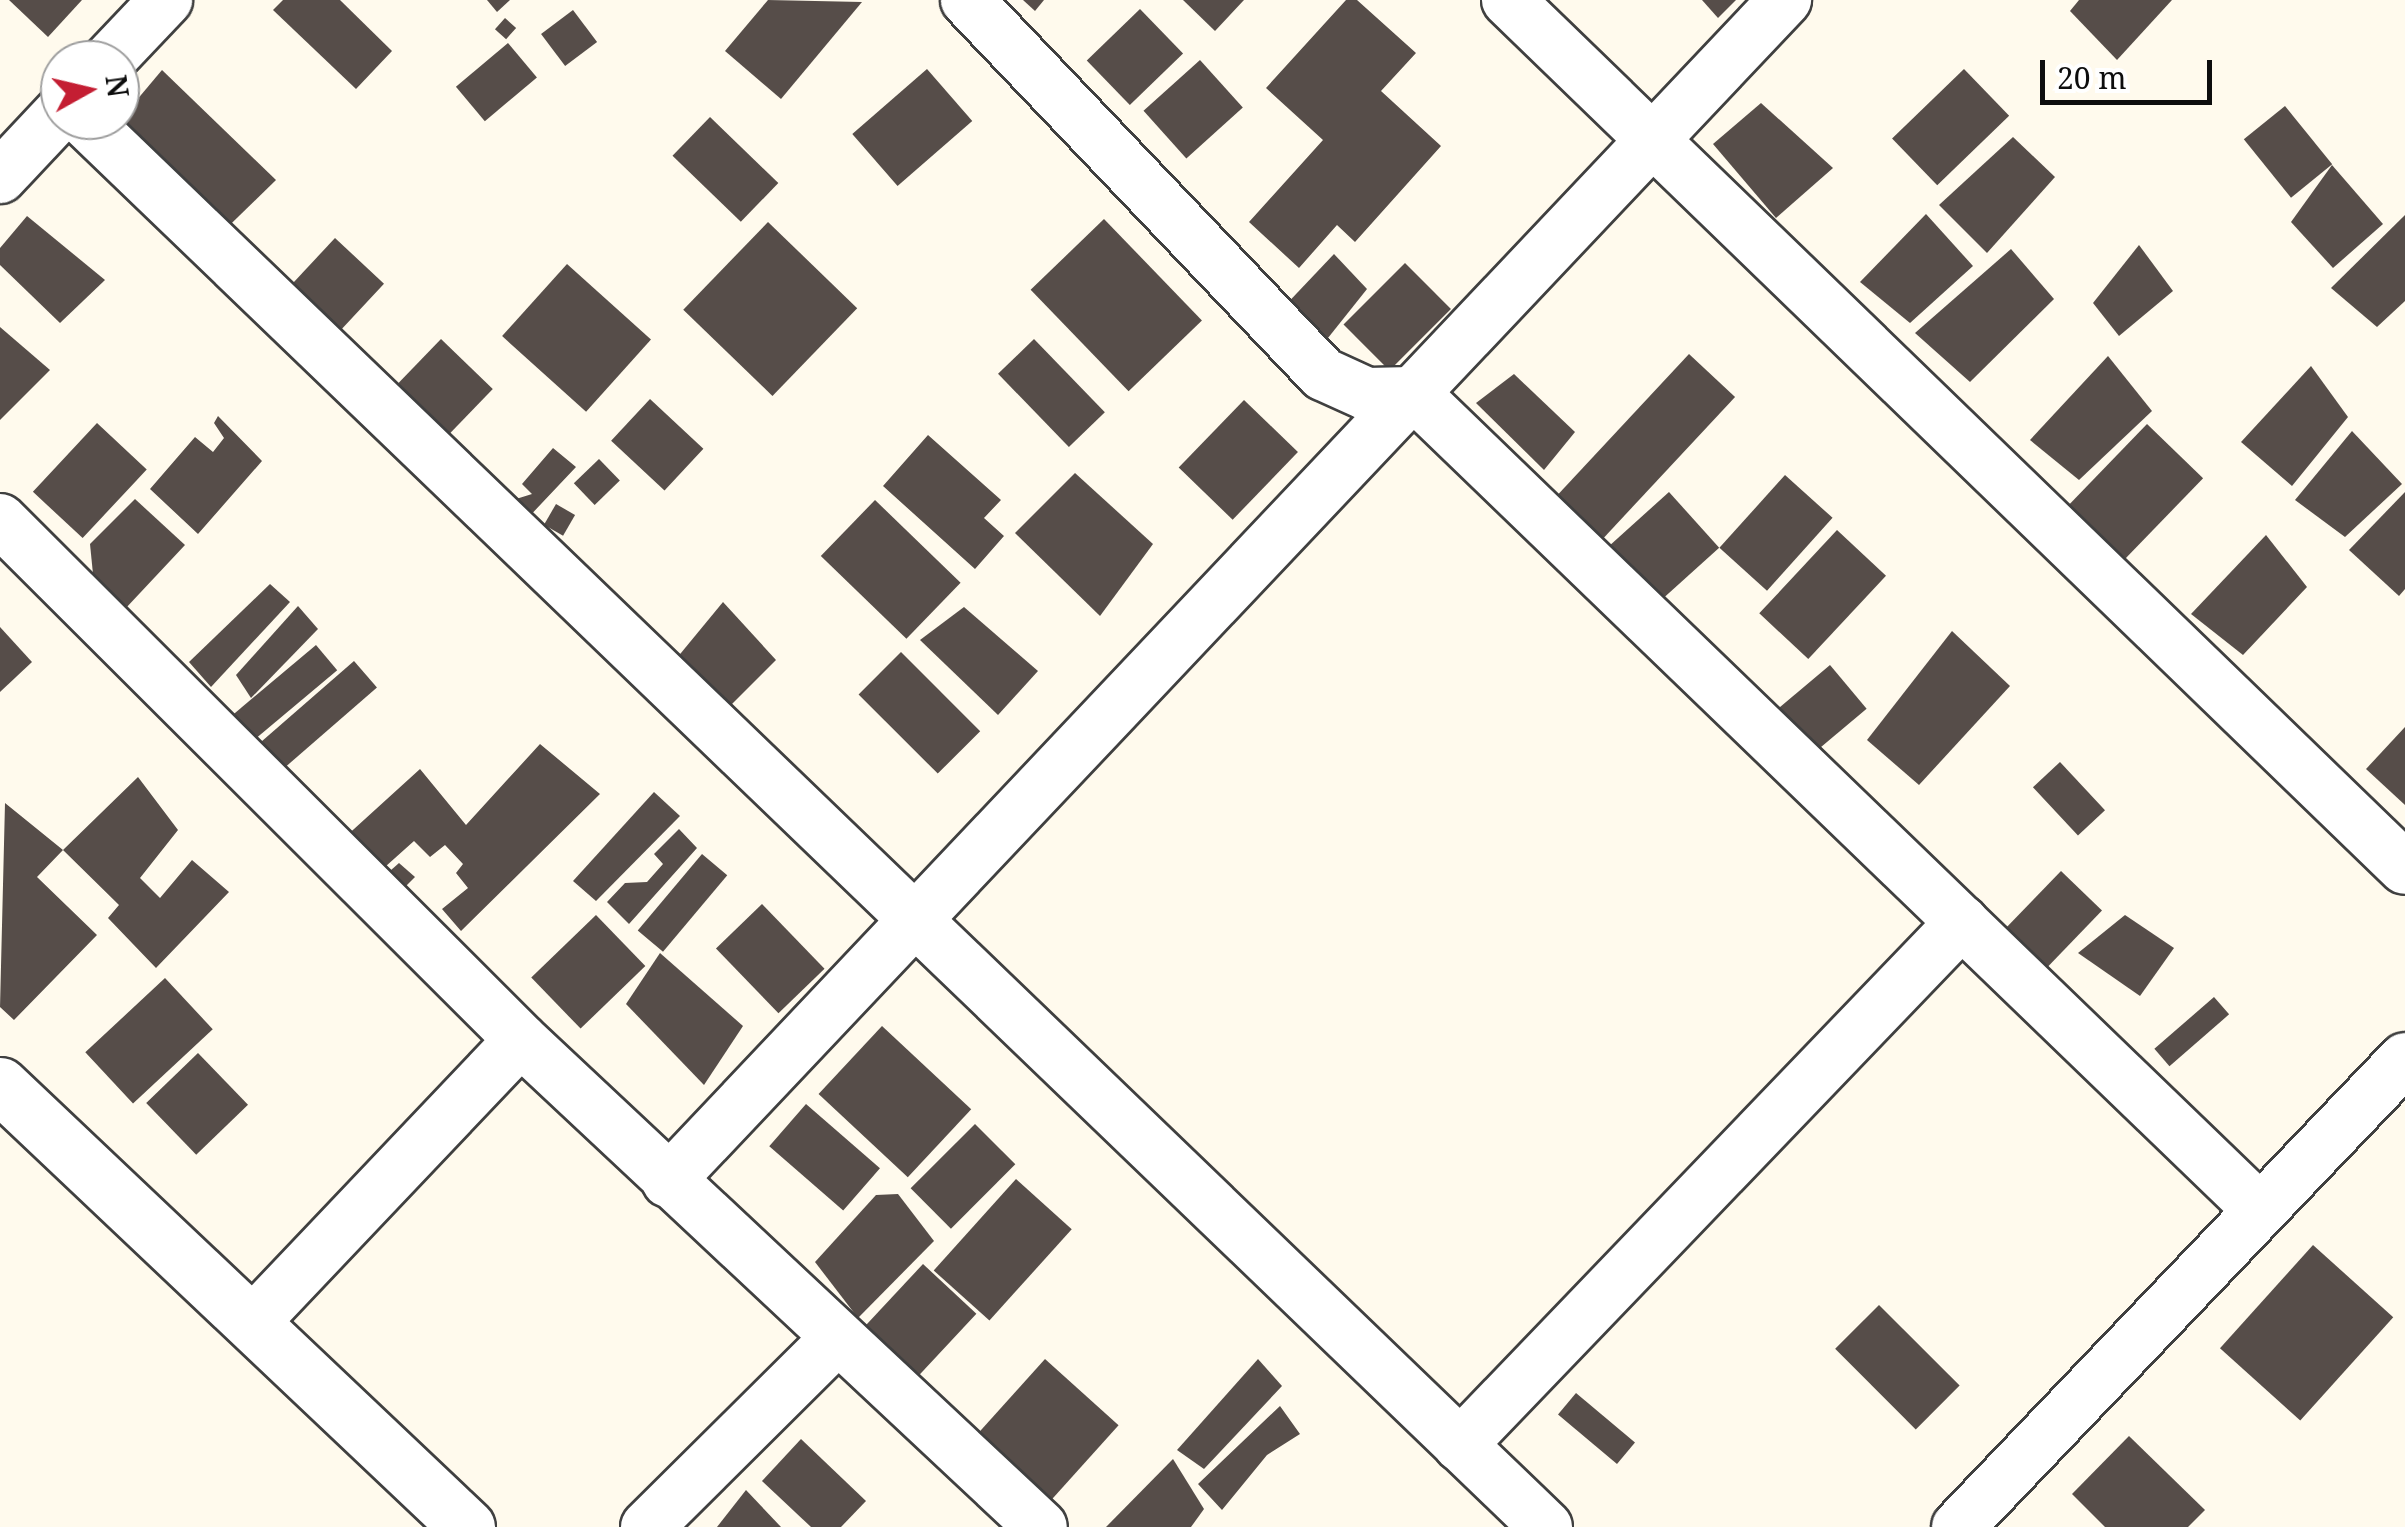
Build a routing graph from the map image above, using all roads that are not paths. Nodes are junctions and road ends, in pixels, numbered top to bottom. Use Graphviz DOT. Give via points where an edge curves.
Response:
graph roads {
  1 [pos="166,0"];
  2 [pos="967,0"];
  3 [pos="1508,0"];
  4 [pos="1785,0"];
  5 [pos="129,40"];
  6 [pos="40,134"];
  7 [pos="1652,139"];
  8 [pos="105,140"];
  9 [pos="0,177"];
  10 [pos="1412,394"];
  11 [pos="0,520"];
  12 [pos="2405,868"];
  13 [pos="915,919"];
  14 [pos="1962,922"];
  15 [pos="521,1040"];
  16 [pos="2405,1059"];
  17 [pos="0,1085"];
  18 [pos="668,1181"];
  19 [pos="2259,1209"];
  20 [pos="252,1323"];
  21 [pos="836,1339"];
  22 [pos="1460,1444"];
  23 [pos="466,1527"];
  24 [pos="646,1527"];
  25 [pos="1041,1527"];
  26 [pos="1546,1527"];
  27 [pos="1958,1527"];
  1 -- 5 [label="street"];
  2 -- 10 [label="street" via="1322,374 1368,394"];
  3 -- 7 [label="street"];
  4 -- 7 [label="street"];
  6 -- 9 [label="street"];
  7 -- 10 [label="street"];
  7 -- 12 [label="street"];
  8 -- 13 [label="street"];
  10 -- 13 [label="street"];
  10 -- 14 [label="street"];
  11 -- 15 [label="street"];
  13 -- 18 [label="street"];
  13 -- 22 [label="street"];
  14 -- 19 [label="street"];
  14 -- 22 [label="street"];
  15 -- 18 [label="street"];
  15 -- 20 [label="street"];
  16 -- 19 [label="street"];
  17 -- 20 [label="street"];
  18 -- 21 [label="street"];
  19 -- 27 [label="street"];
  20 -- 23 [label="street"];
  21 -- 24 [label="street"];
  21 -- 25 [label="street"];
  22 -- 26 [label="street"];
}
